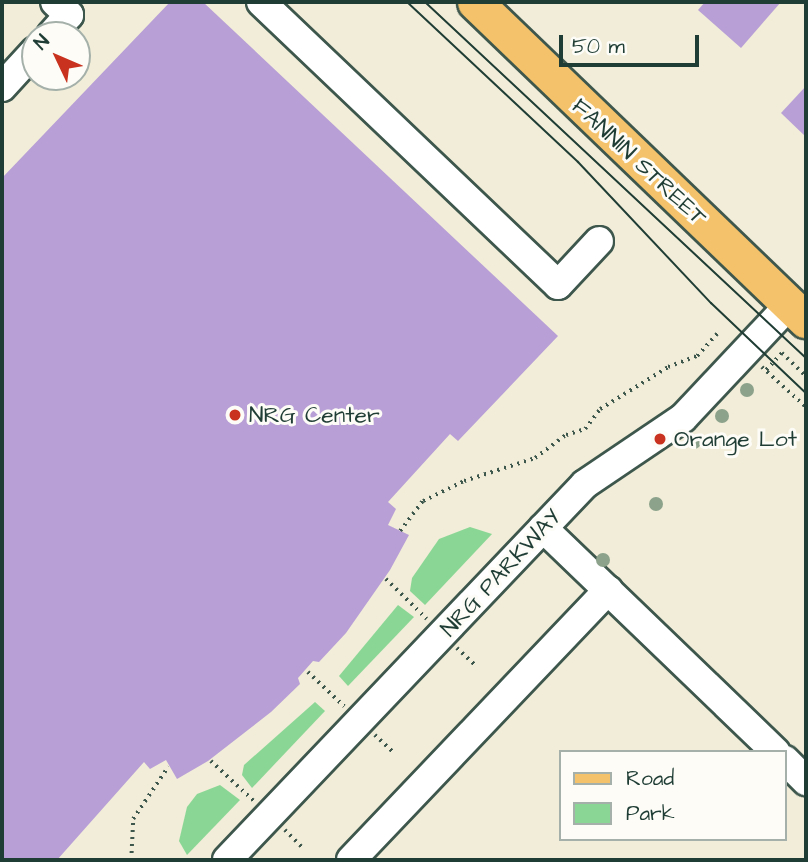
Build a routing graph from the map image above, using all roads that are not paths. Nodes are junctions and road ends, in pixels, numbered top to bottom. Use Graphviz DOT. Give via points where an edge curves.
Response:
graph roads {
  1 [pos="55,2"];
  2 [pos="261,2"];
  3 [pos="475,2"];
  4 [pos="64,21"];
  5 [pos="21,66"];
  6 [pos="2,86"];
  7 [pos="599,241"];
  8 [pos="798,312"];
  9 [pos="543,528"];
  10 [pos="608,590"];
  11 [pos="774,750"];
  12 [pos="787,762"];
  13 [pos="806,781"];
  14 [pos="227,860"];
  15 [pos="351,860"];
  1 -- 4 [label="lane" via="69,15"];
  2 -- 7 [label="lane" via="558,285"];
  3 -- 8 [label="main road, FANNIN STREET"];
  5 -- 6 [label="lane"];
  8 -- 9 [label="lane, NRG PARKWAY" via="683,418 585,484"];
  9 -- 10 [label="lane"];
  9 -- 14 [label="lane, NRG PARKWAY"];
  10 -- 11 [label="lane"];
  10 -- 15 [label="lane"];
  12 -- 13 [label="lane"];
}
